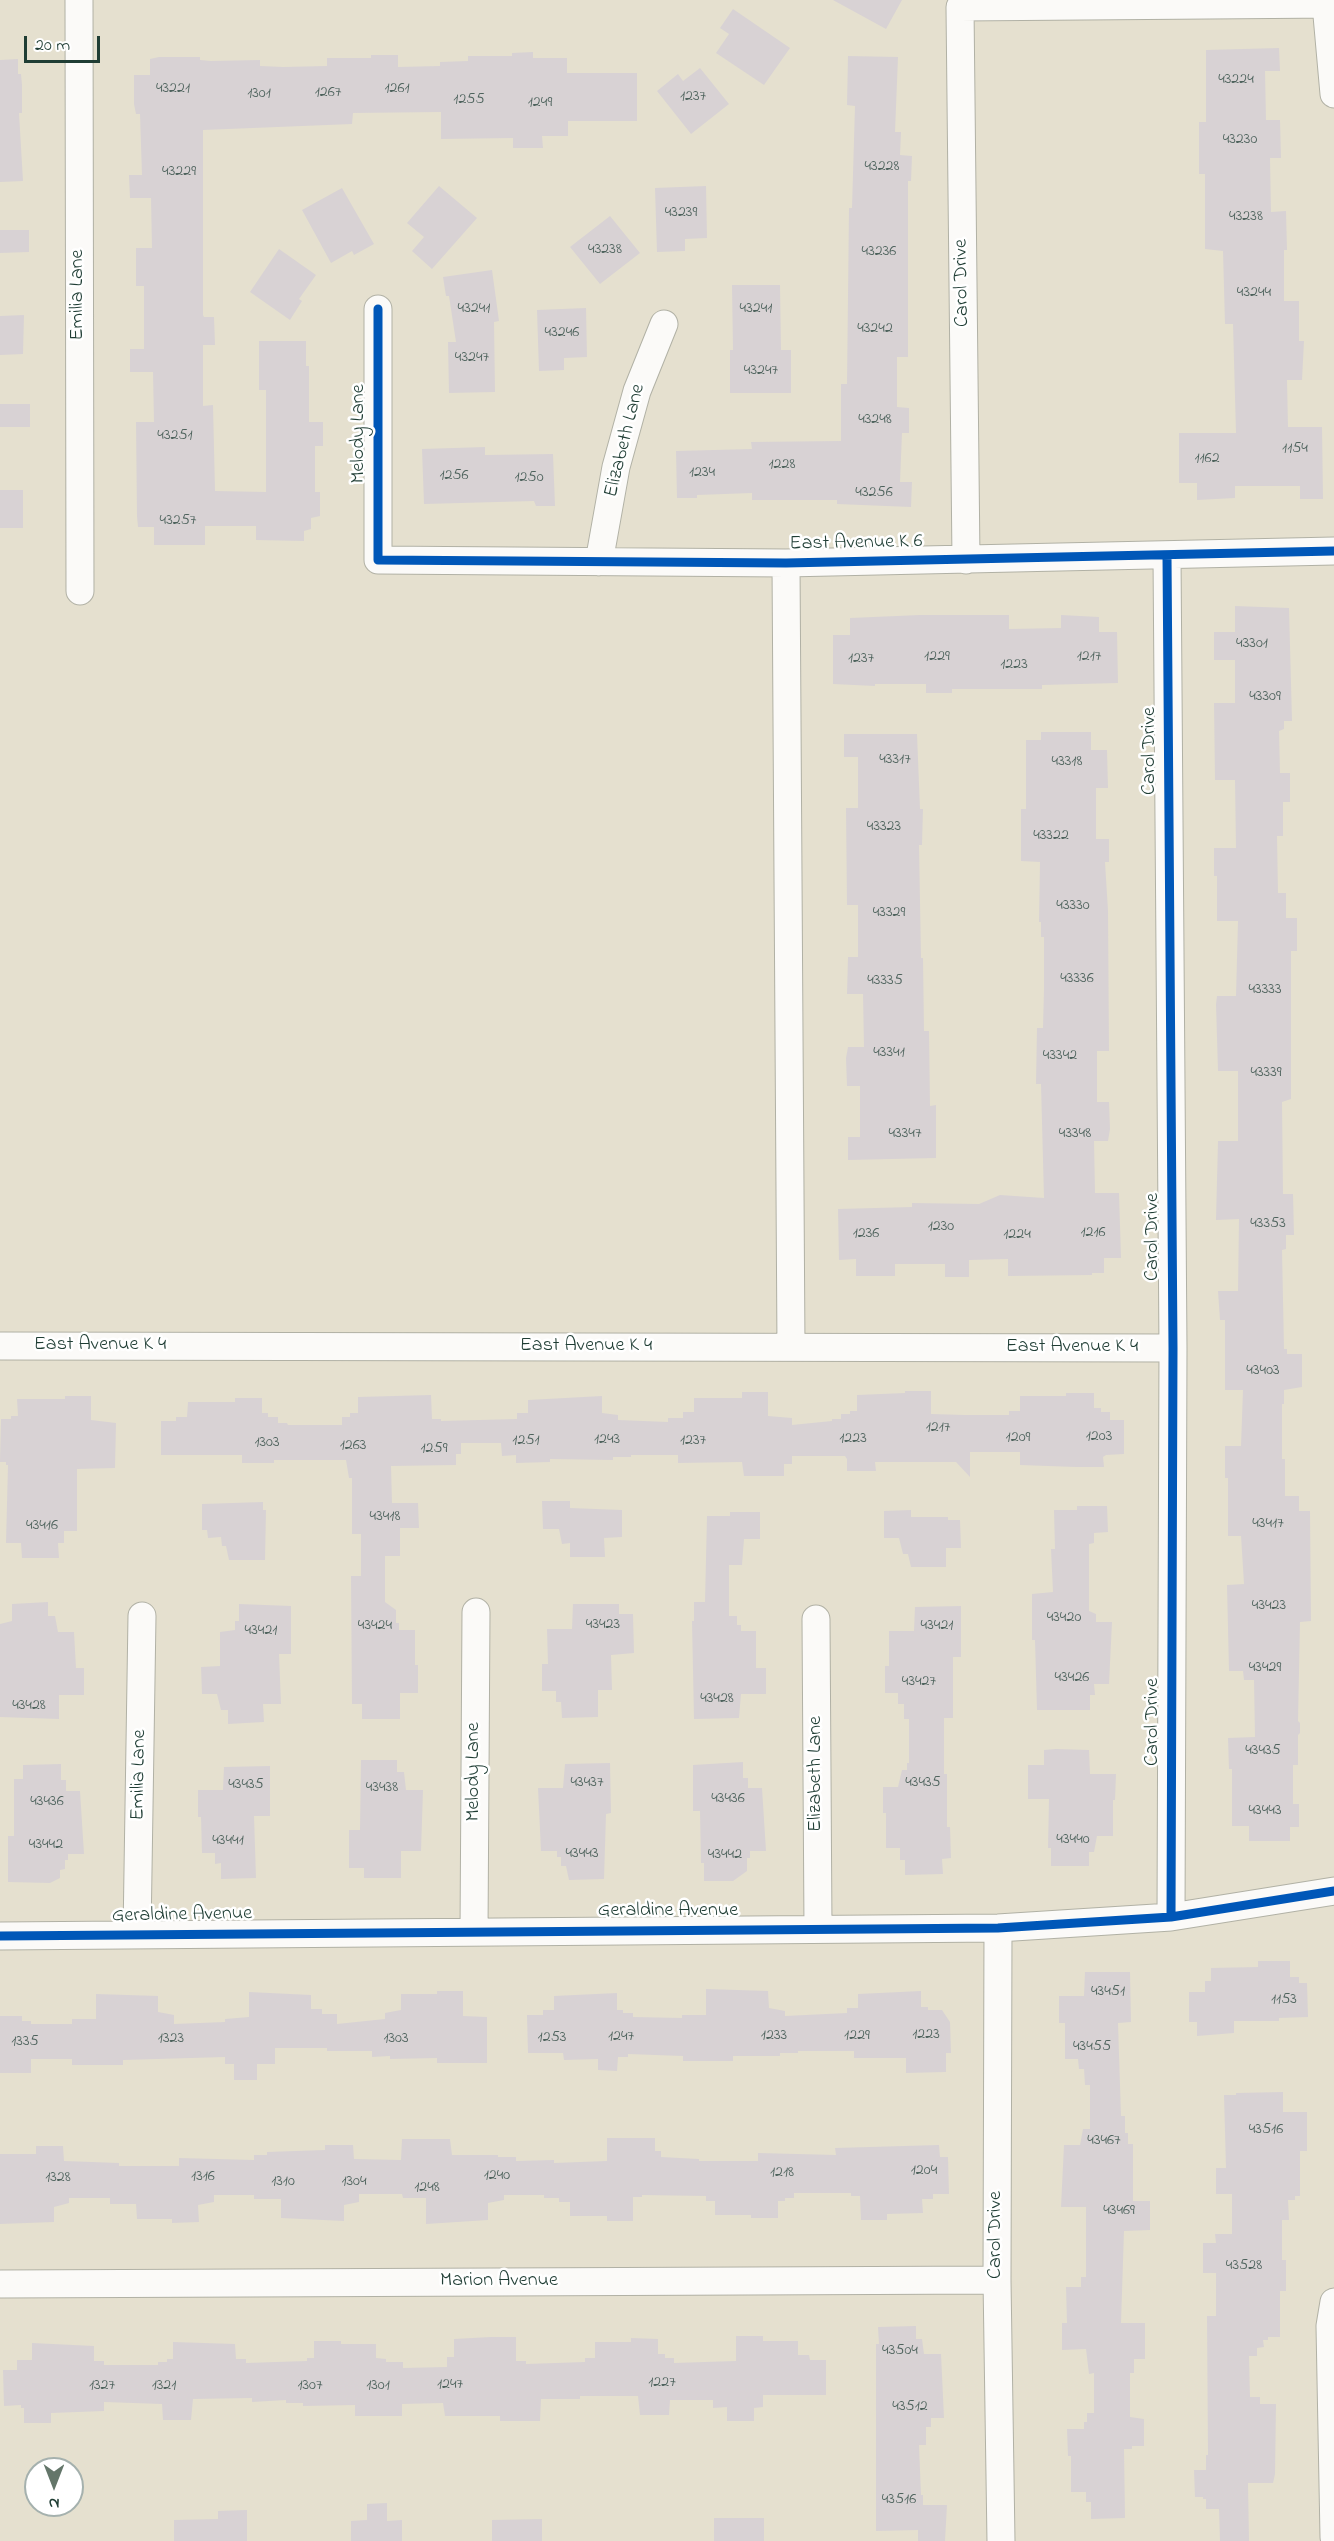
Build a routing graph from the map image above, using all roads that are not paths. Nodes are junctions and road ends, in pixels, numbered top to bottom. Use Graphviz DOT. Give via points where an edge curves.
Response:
graph roads {
  1 [pos="79,0"];
  2 [pos="1161,2"];
  3 [pos="1330,4"];
  4 [pos="1334,94"];
  5 [pos="378,309"];
  6 [pos="664,324"];
  7 [pos="1334,551"];
  8 [pos="1167,556"];
  9 [pos="378,560"];
  10 [pos="966,560"];
  11 [pos="599,562"];
  12 [pos="786,563"];
  13 [pos="80,591"];
  14 [pos="0,1346"];
  15 [pos="791,1347"];
  16 [pos="1173,1348"];
  17 [pos="476,1612"];
  18 [pos="142,1616"];
  19 [pos="816,1619"];
  20 [pos="1334,1891"];
  21 [pos="1171,1917"];
  22 [pos="998,1928"];
  23 [pos="818,1929"];
  24 [pos="474,1932"];
  25 [pos="137,1934"];
  26 [pos="0,1936"];
  27 [pos="997,2280"];
  28 [pos="0,2284"];
  29 [pos="1334,2302"];
  30 [pos="1333,2453"];
  31 [pos="1334,2537"];
  32 [pos="1001,2541"];
  1 -- 13 [label="street, Emilia Lane"];
  2 -- 3 [label="street"];
  2 -- 10 [label="street, Carol Drive" via="960,7"];
  3 -- 4 [label="street"];
  5 -- 9 [label="street, Melody Lane"];
  6 -- 11 [label="street, Elizabeth Lane" via="637,391 616,467"];
  7 -- 8 [label="street, East Avenue K 6"];
  8 -- 10 [label="street, East Avenue K 6"];
  8 -- 16 [label="street, Carol Drive"];
  9 -- 11 [label="street, East Avenue K 6"];
  10 -- 12 [label="street, East Avenue K 6"];
  11 -- 12 [label="street, East Avenue K 6"];
  12 -- 15 [label="street"];
  14 -- 15 [label="street, East Avenue K 4"];
  15 -- 16 [label="street, East Avenue K 4"];
  16 -- 21 [label="street, Carol Drive"];
  17 -- 24 [label="street, Melody Lane"];
  18 -- 25 [label="street, Emilia Lane"];
  19 -- 23 [label="street, Elizabeth Lane"];
  20 -- 21 [label="street, Geraldine Avenue"];
  21 -- 22 [label="street, Geraldine Avenue"];
  22 -- 23 [label="street, Geraldine Avenue"];
  22 -- 27 [label="street, Carol Drive"];
  23 -- 24 [label="street, Geraldine Avenue"];
  24 -- 25 [label="street, Geraldine Avenue"];
  25 -- 26 [label="street, Geraldine Avenue"];
  27 -- 28 [label="street, Marion Avenue"];
  27 -- 32 [label="street, Carol Drive"];
  29 -- 30 [label="street" via="1330,2326"];
  30 -- 31 [label="street"];
}
